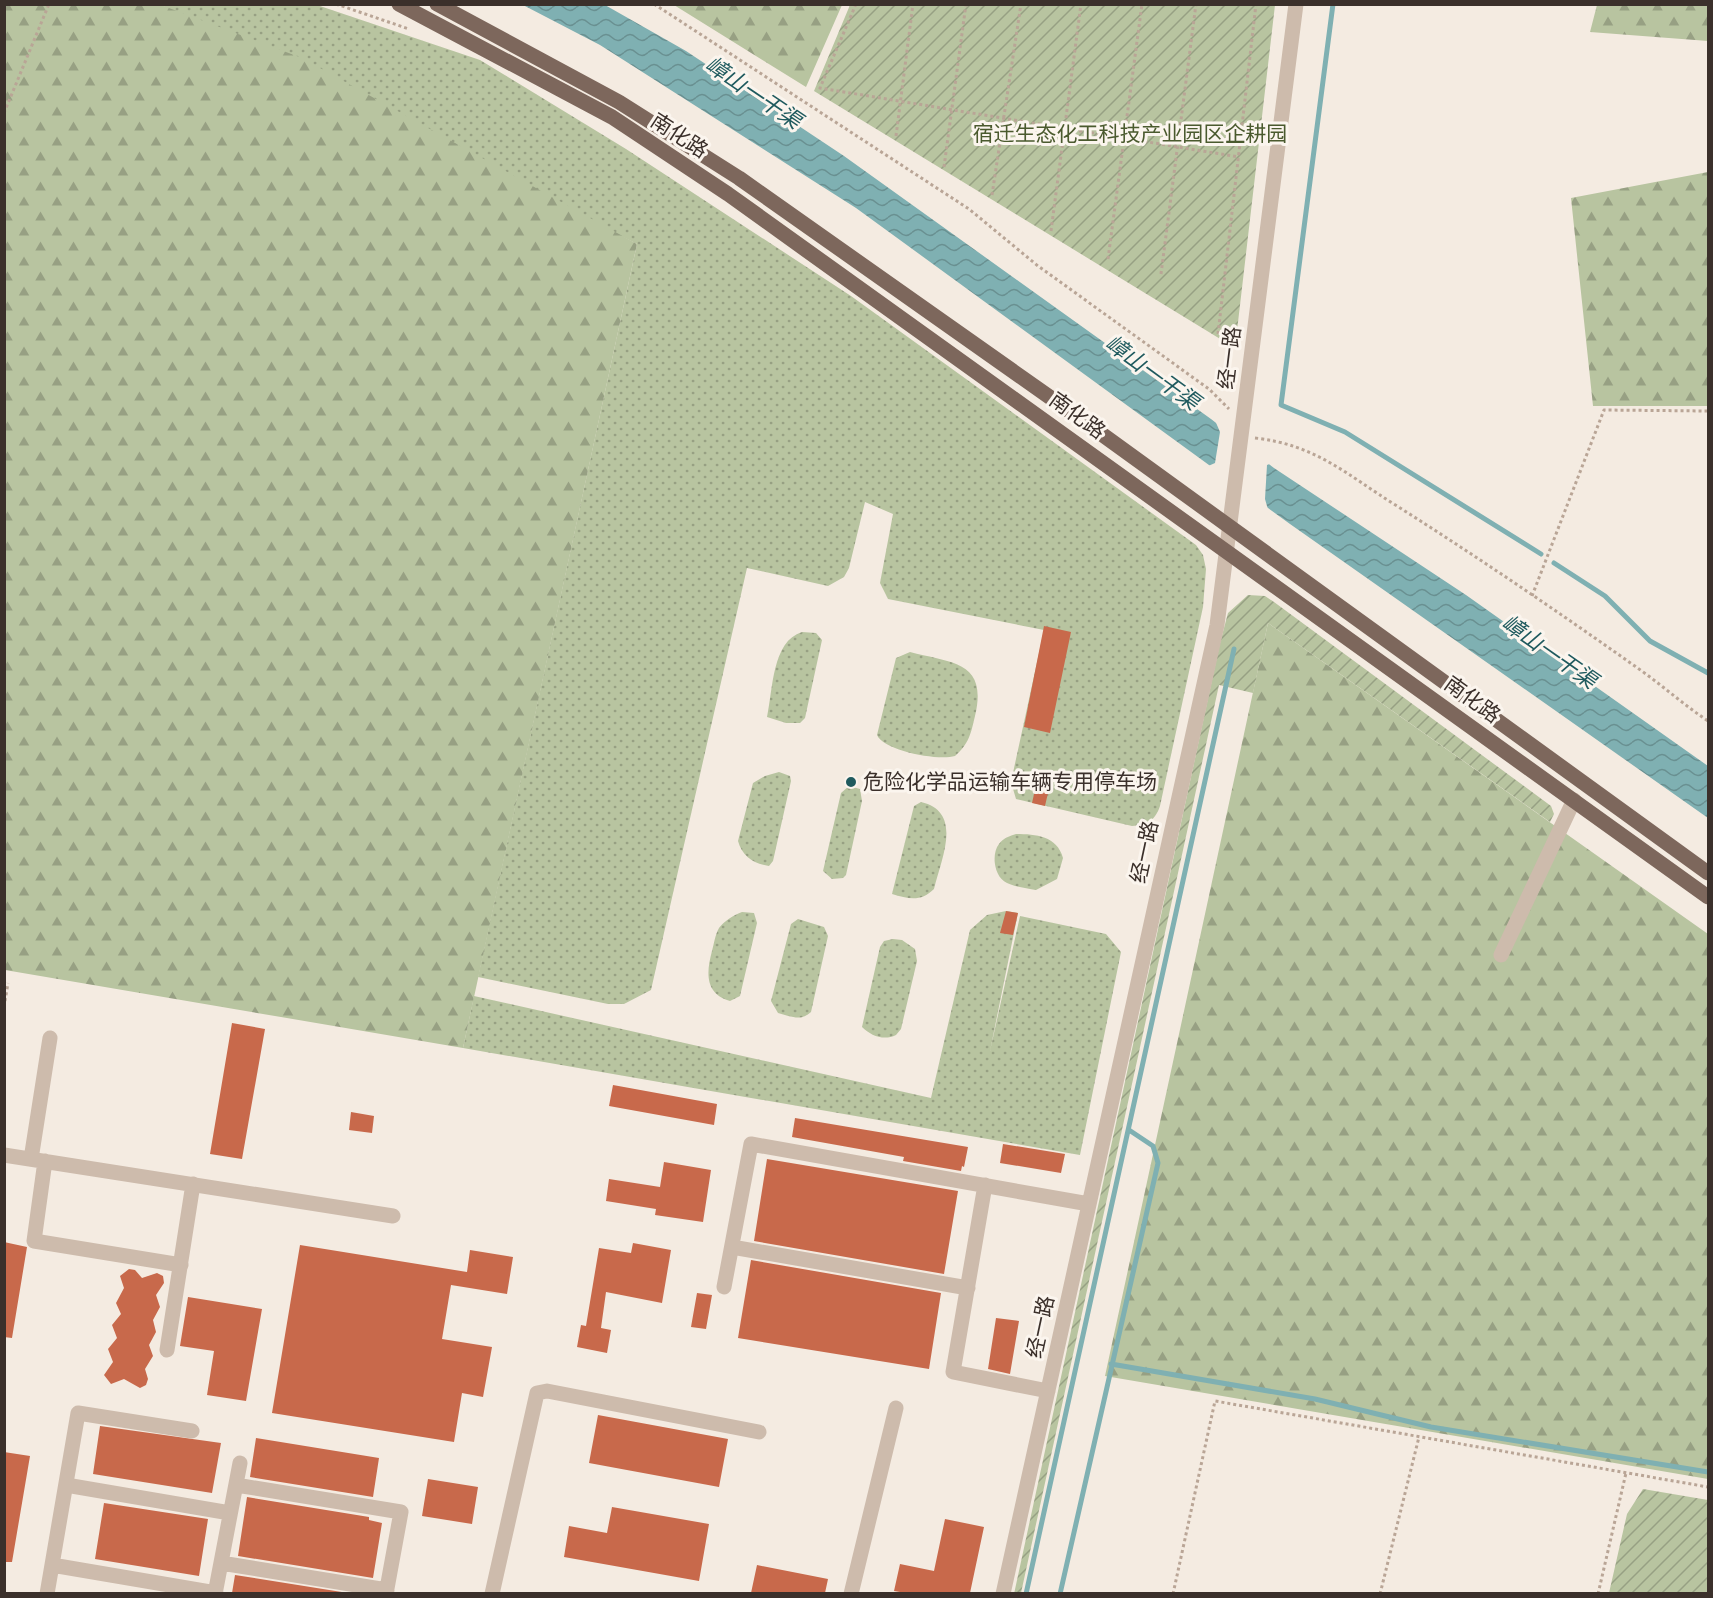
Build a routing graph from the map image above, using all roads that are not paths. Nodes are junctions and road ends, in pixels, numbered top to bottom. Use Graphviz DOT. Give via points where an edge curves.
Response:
graph roads {
  1 [pos="399,4"];
  2 [pos="437,4"];
  3 [pos="1296,4"];
  4 [pos="1230,528"];
  5 [pos="1227,550"];
  6 [pos="1574,800"];
  7 [pos="1708,873"];
  8 [pos="1708,897"];
  9 [pos="1501,955"];
  10 [pos="50,1038"];
  11 [pos="4,1155"];
  12 [pos="38,1160"];
  13 [pos="193,1184"];
  14 [pos="985,1185"];
  15 [pos="1089,1204"];
  16 [pos="393,1215"];
  17 [pos="732,1247"];
  18 [pos="181,1265"];
  19 [pos="724,1287"];
  20 [pos="968,1288"];
  21 [pos="167,1350"];
  22 [pos="1048,1391"];
  23 [pos="896,1408"];
  24 [pos="192,1431"];
  25 [pos="759,1432"];
  26 [pos="240,1463"];
  27 [pos="66,1485"];
  28 [pos="236,1485"];
  29 [pos="230,1513"];
  30 [pos="221,1563"];
  31 [pos="52,1565"];
  32 [pos="387,1592"];
  33 [pos="47,1593"];
  34 [pos="215,1593"];
  35 [pos="492,1593"];
  36 [pos="851,1593"];
  37 [pos="1003,1593"];
  1 -- 5 [label="main road, 南化路" via="632,130 844,275"];
  2 -- 4 [label="main road, 南化路" via="619,102 739,178"];
  3 -- 4 [label="street, 经一路"];
  4 -- 5 [label="street, 经一路"];
  4 -- 7 [label="main road, 南化路"];
  5 -- 6 [label="main road, 南化路"];
  5 -- 15 [label="street, 经一路" via="1217,625"];
  6 -- 8 [label="main road, 南化路"];
  6 -- 9 [label="street"];
  10 -- 12 [label="street"];
  11 -- 12 [label="street"];
  12 -- 13 [label="street"];
  12 -- 18 [label="street" via="34,1241"];
  13 -- 16 [label="street"];
  13 -- 18 [label="street"];
  14 -- 15 [label="street"];
  14 -- 17 [label="street" via="751,1144"];
  14 -- 20 [label="street"];
  15 -- 22 [label="street, 经一路"];
  17 -- 19 [label="street"];
  17 -- 20 [label="street"];
  18 -- 21 [label="street"];
  20 -- 22 [label="street" via="953,1372"];
  22 -- 37 [label="street, 经一路"];
  23 -- 36 [label="street"];
  24 -- 27 [label="street" via="78,1413"];
  25 -- 35 [label="street" via="547,1391 537,1394"];
  26 -- 28 [label="street"];
  27 -- 29 [label="street"];
  27 -- 31 [label="street"];
  28 -- 29 [label="street"];
  28 -- 32 [label="street" via="401,1512"];
  29 -- 30 [label="street"];
  30 -- 32 [label="street"];
  30 -- 34 [label="street"];
  31 -- 33 [label="street"];
  31 -- 34 [label="street"];
}
